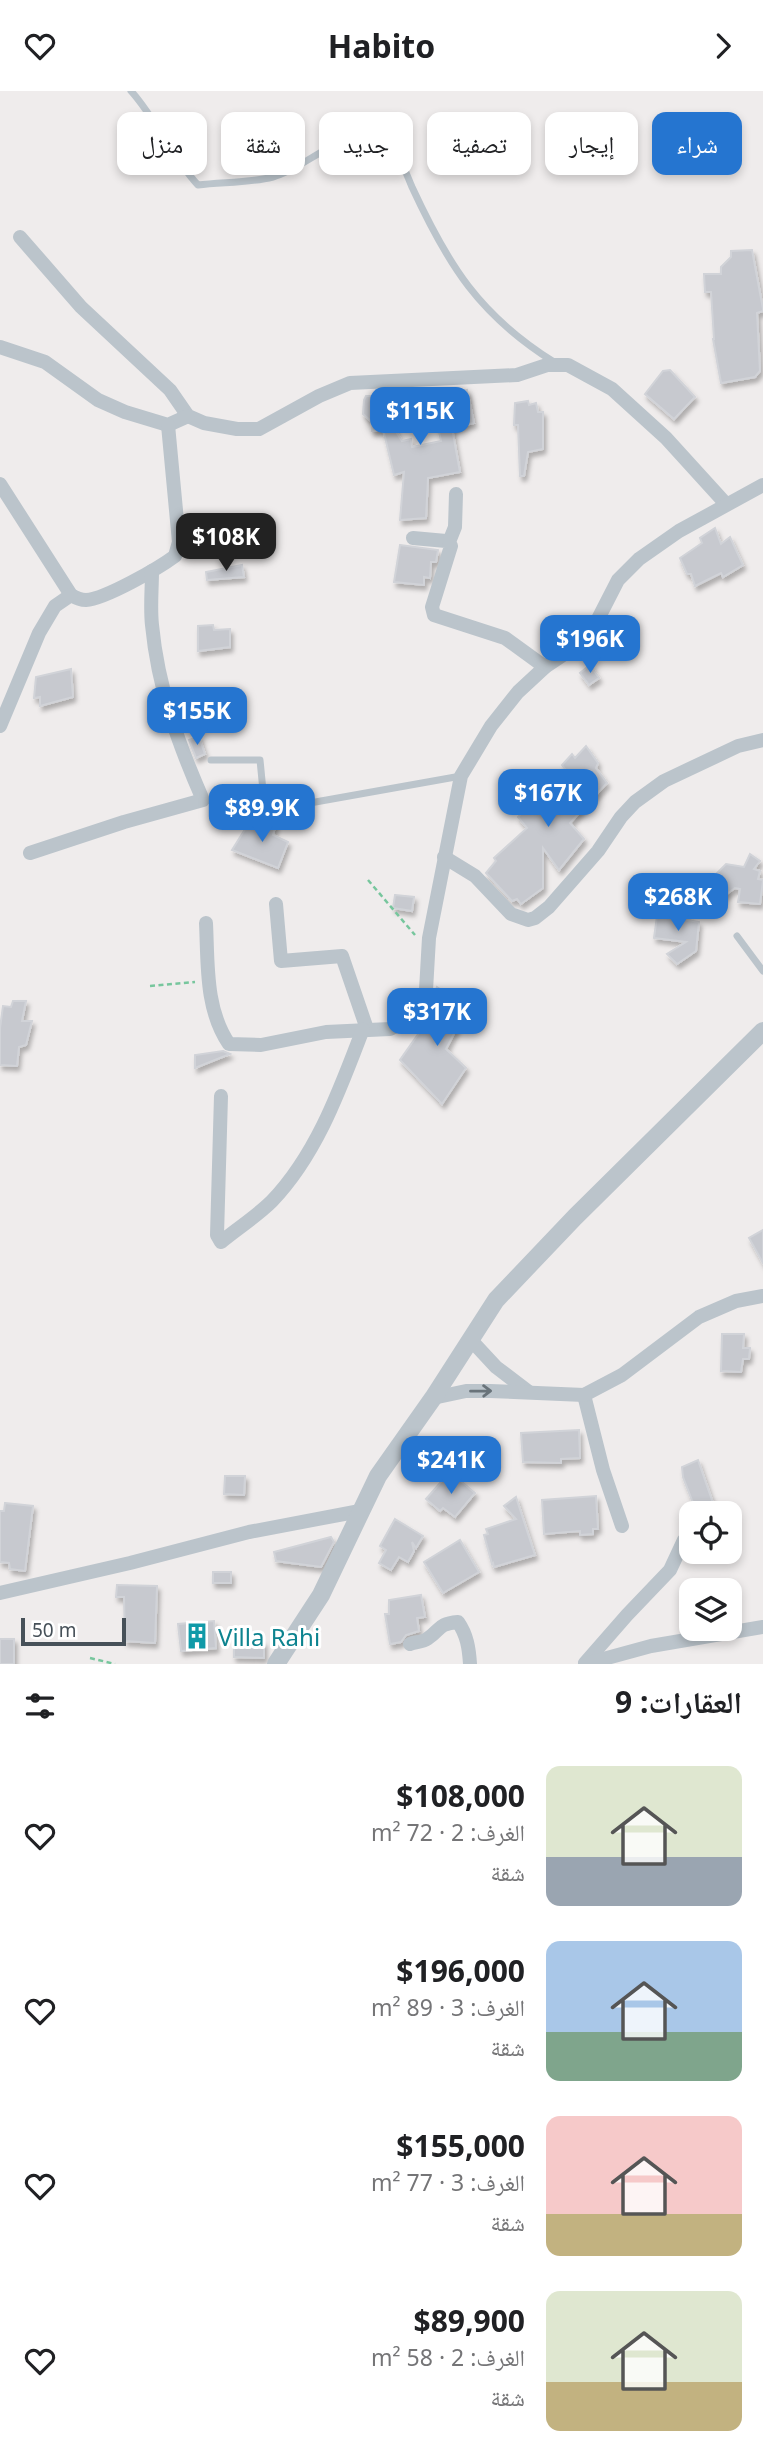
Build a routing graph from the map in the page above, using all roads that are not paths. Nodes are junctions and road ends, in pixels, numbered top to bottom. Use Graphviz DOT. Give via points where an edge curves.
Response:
graph roads {
  1 [pos="131,91"];
  2 [pos="20,237"];
  3 [pos="0,347"];
  4 [pos="557,364"];
  5 [pos="188,416"];
  6 [pos="168,425"];
  7 [pos="0,484"];
  8 [pos="763,485"];
  9 [pos="456,493"];
  10 [pos="726,504"];
  11 [pos="413,538"];
  12 [pos="449,543"];
  13 [pos="152,571"];
  14 [pos="71,595"];
  15 [pos="545,667"];
  16 [pos="0,726"];
  17 [pos="763,740"];
  18 [pos="211,760"];
  19 [pos="461,776"];
  20 [pos="30,852"];
  21 [pos="444,857"];
  22 [pos="276,904"];
  23 [pos="206,923"];
  24 [pos="737,936"];
  25 [pos="763,971"];
  26 [pos="365,1029"];
  27 [pos="763,1031"];
  28 [pos="221,1096"];
  29 [pos="763,1296"];
  30 [pos="470,1339"];
  31 [pos="530,1392"];
  32 [pos="583,1395"];
  33 [pos="433,1398"];
  34 [pos="360,1511"];
  35 [pos="622,1526"];
  36 [pos="679,1551"];
  37 [pos="0,1593"];
  38 [pos="763,1627"];
  39 [pos="410,1644"];
  40 [pos="276,1664"];
  41 [pos="470,1664"];
  42 [pos="585,1664"];
  1 -- 4 [label="lane" via="198,185 274,177 338,144 356,138 381,140 396,152 461,279 494,316"];
  2 -- 5 [label="street" via="81,307 170,390"];
  3 -- 6 [label="street" via="45,362 98,400"];
  4 -- 5 [label="street" via="517,375 350,383 259,429 204,423"];
  4 -- 10 [label="street" via="568,365 612,389 666,438"];
  5 -- 6 [label="street"];
  6 -- 13 [label="street" via="179,541 175,556"];
  7 -- 14 [label="street"];
  8 -- 10 [label="street"];
  9 -- 12 [label="street" via="455,527"];
  10 -- 15 [label="street" via="639,559 618,580 597,621 578,645"];
  11 -- 12 [label="street"];
  12 -- 15 [label="street" via="434,615 505,638"];
  13 -- 14 [label="street" via="89,600"];
  13 -- 20 [label="street" via="151,623 163,696 203,800"];
  14 -- 16 [label="street" via="55,606 39,633"];
  15 -- 19 [label="street" via="491,726"];
  17 -- 21 [label="street" via="738,746 664,781 635,802 590,860 535,918 511,914 475,876"];
  18 -- 19 [label="lane" via="260,760 265,811"];
  19 -- 21 [label="street"];
  21 -- 26 [label="street" via="426,990 415,1017 390,1028"];
  22 -- 26 [label="street" via="281,961 342,956"];
  23 -- 26 [label="street" via="210,995 229,1044 261,1045"];
  24 -- 25 [label="lane"];
  26 -- 28 [label="street" via="303,1163 271,1202 221,1242"];
  27 -- 30 [label="street" via="496,1300"];
  29 -- 32 [label="street" via="736,1301 699,1317 622,1375"];
  30 -- 31 [label="street" via="496,1367"];
  30 -- 33 [label="street"];
  31 -- 32 [label="street"];
  33 -- 31 [label="street, one-way" via="466,1391"];
  32 -- 35 [label="street"];
  33 -- 34 [label="street" via="378,1476"];
  34 -- 37 [label="street" via="248,1532"];
  34 -- 40 [label="street" via="321,1595"];
  36 -- 42 [label="street" via="670,1570"];
  38 -- 42 [label="street" via="651,1646"];
  39 -- 41 [label="street" via="427,1639 446,1623 458,1622 469,1647"];
}
